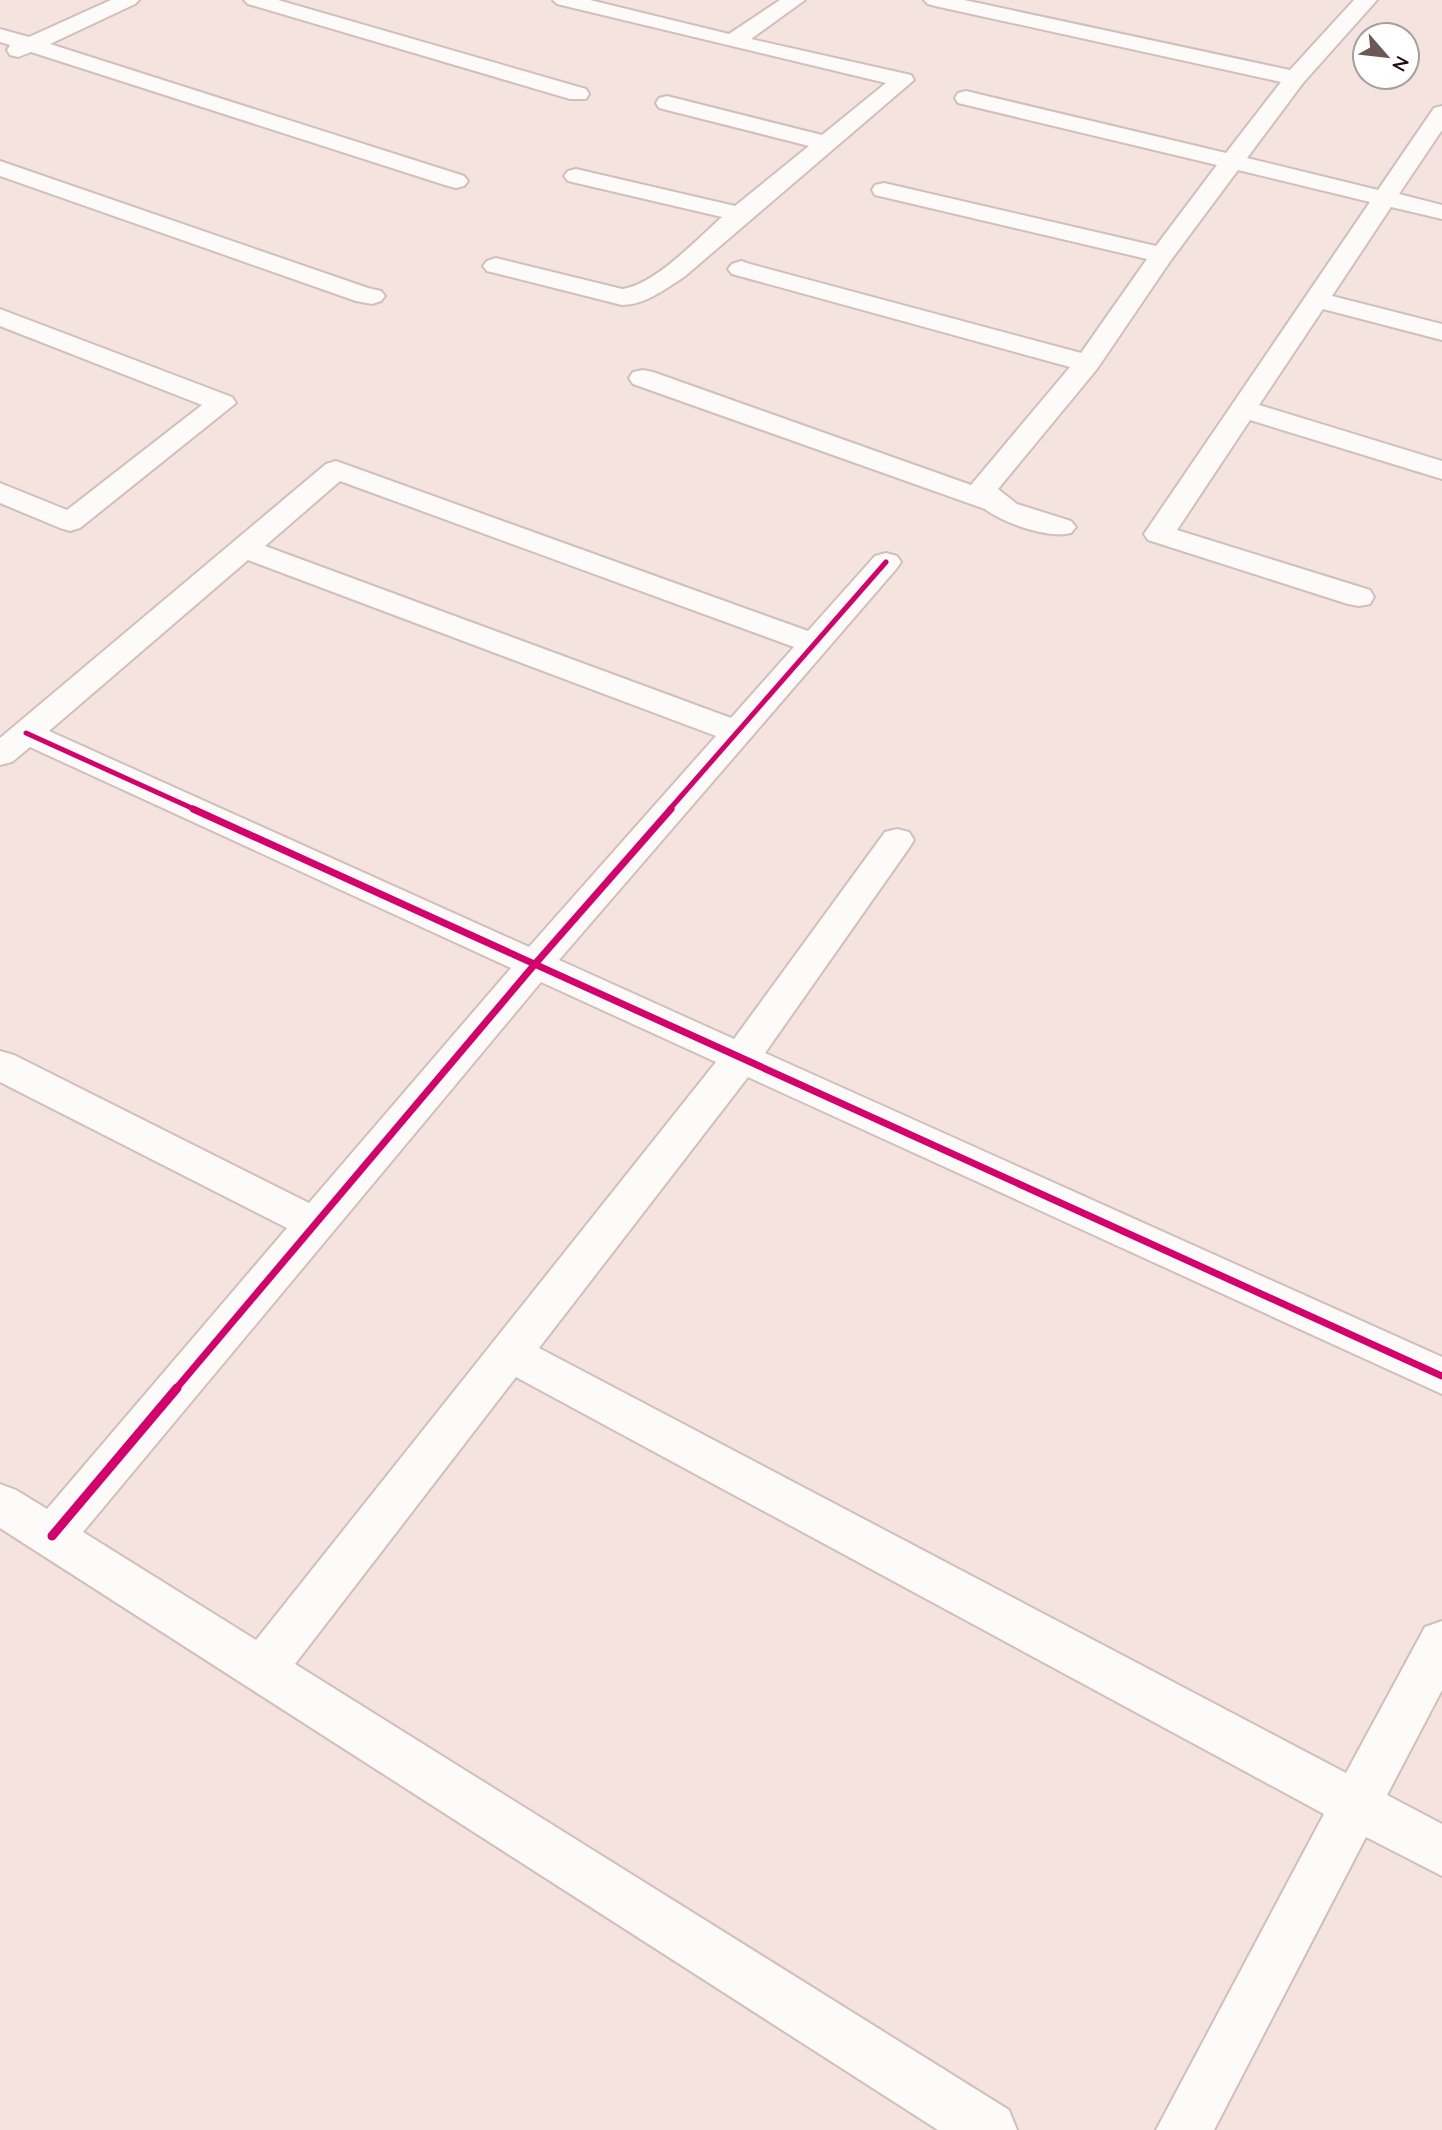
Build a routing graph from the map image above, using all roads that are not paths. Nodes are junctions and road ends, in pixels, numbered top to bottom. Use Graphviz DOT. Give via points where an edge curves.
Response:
graph roads {
  1 [pos="128,0"];
  2 [pos="255,0"];
  3 [pos="564,0"];
  4 [pos="794,0"];
  5 [pos="935,0"];
  6 [pos="1356,3"];
  7 [pos="0,35"];
  8 [pos="733,41"];
  9 [pos="30,45"];
  10 [pos="0,59"];
  11 [pos="1296,78"];
  12 [pos="578,93"];
  13 [pos="966,98"];
  14 [pos="667,103"];
  15 [pos="1442,114"];
  16 [pos="826,144"];
  17 [pos="1232,162"];
  18 [pos="0,168"];
  19 [pos="576,176"];
  20 [pos="456,181"];
  21 [pos="884,190"];
  22 [pos="1383,198"];
  23 [pos="1442,212"];
  24 [pos="740,214"];
  25 [pos="1161,255"];
  26 [pos="496,266"];
  27 [pos="741,269"];
  28 [pos="372,296"];
  29 [pos="1318,300"];
  30 [pos="0,317"];
  31 [pos="1442,332"];
  32 [pos="1087,363"];
  33 [pos="643,378"];
  34 [pos="1243,409"];
  35 [pos="1442,470"];
  36 [pos="0,492"];
  37 [pos="989,501"];
  38 [pos="1061,527"];
  39 [pos="244,548"];
  40 [pos="886,562"];
  41 [pos="1359,597"];
  42 [pos="814,644"];
  43 [pos="737,732"];
  44 [pos="13,744"];
  45 [pos="897,840"];
  46 [pos="534,964"];
  47 [pos="741,1058"];
  48 [pos="0,1065"];
  49 [pos="314,1224"];
  50 [pos="510,1353"];
  51 [pos="1442,1376"];
  52 [pos="0,1504"];
  53 [pos="52,1536"];
  54 [pos="1442,1642"];
  55 [pos="262,1669"];
  56 [pos="1356,1805"];
  57 [pos="1442,1851"];
  58 [pos="989,2130"];
  59 [pos="1184,2130"];
  1 -- 9 [label="street"];
  2 -- 12 [label="street"];
  3 -- 8 [label="street"];
  4 -- 8 [label="street"];
  5 -- 11 [label="street"];
  6 -- 11 [label="street"];
  7 -- 9 [label="street"];
  8 -- 16 [label="street" via="903,79"];
  9 -- 10 [label="street"];
  9 -- 20 [label="street"];
  11 -- 17 [label="street"];
  13 -- 17 [label="street"];
  14 -- 16 [label="street"];
  15 -- 22 [label="street"];
  16 -- 24 [label="street"];
  17 -- 22 [label="street"];
  17 -- 25 [label="street"];
  18 -- 28 [label="street"];
  19 -- 24 [label="street"];
  21 -- 25 [label="street"];
  22 -- 23 [label="street"];
  22 -- 29 [label="street"];
  24 -- 26 [label="street" via="675,272 630,297"];
  25 -- 32 [label="street"];
  27 -- 32 [label="street"];
  29 -- 31 [label="street"];
  29 -- 34 [label="street"];
  30 -- 36 [label="street" via="222,403 70,522"];
  32 -- 37 [label="street" via="982,488"];
  33 -- 37 [label="street"];
  34 -- 35 [label="street"];
  34 -- 41 [label="street" via="1159,534"];
  37 -- 38 [label="street"];
  39 -- 42 [label="street" via="336,470"];
  39 -- 43 [label="street"];
  39 -- 44 [label="street"];
  40 -- 42 [label="street"];
  42 -- 43 [label="street"];
  43 -- 46 [label="street"];
  44 -- 46 [label="street"];
  45 -- 47 [label="street"];
  46 -- 47 [label="street"];
  46 -- 49 [label="street"];
  47 -- 50 [label="street"];
  47 -- 51 [label="street"];
  48 -- 49 [label="street"];
  49 -- 53 [label="street"];
  50 -- 55 [label="street"];
  50 -- 56 [label="street"];
  52 -- 53 [label="street"];
  53 -- 55 [label="street"];
  54 -- 56 [label="street"];
  55 -- 58 [label="street"];
  56 -- 57 [label="street"];
  56 -- 59 [label="street"];
}
